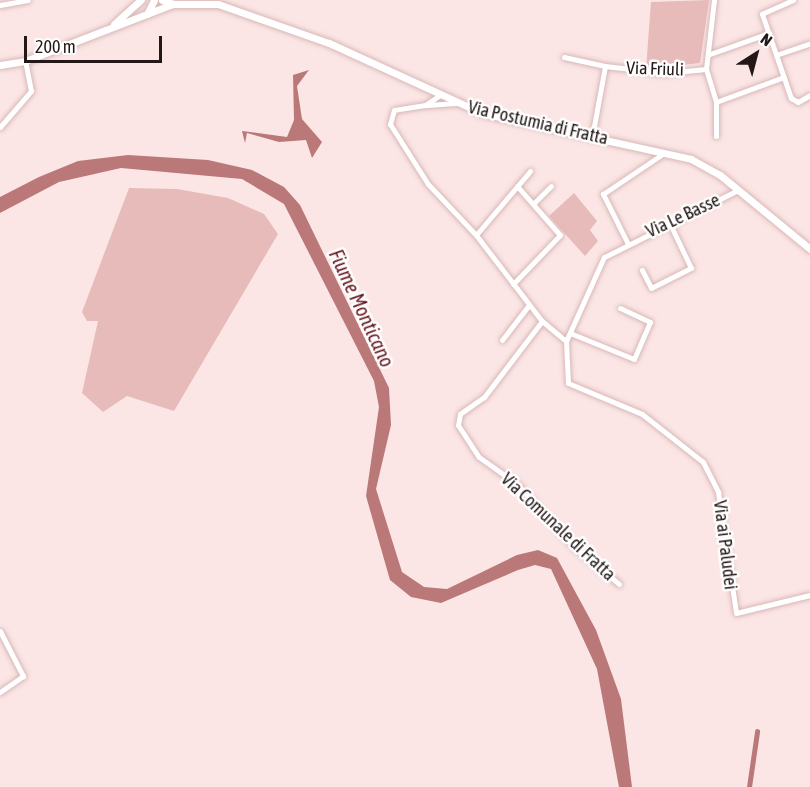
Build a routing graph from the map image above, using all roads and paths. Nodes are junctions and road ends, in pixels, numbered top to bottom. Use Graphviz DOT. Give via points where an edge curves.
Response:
graph roads {
  1 [pos="28,0"];
  2 [pos="142,0"];
  3 [pos="154,0"];
  4 [pos="162,0"];
  5 [pos="714,0"];
  6 [pos="793,0"];
  7 [pos="173,4"];
  8 [pos="0,6"];
  9 [pos="147,14"];
  10 [pos="105,30"];
  11 [pos="769,33"];
  12 [pos="810,43"];
  13 [pos="710,54"];
  14 [pos="776,55"];
  15 [pos="564,57"];
  16 [pos="25,61"];
  17 [pos="0,65"];
  18 [pos="604,66"];
  19 [pos="706,69"];
  20 [pos="784,77"];
  21 [pos="440,95"];
  22 [pos="810,95"];
  23 [pos="716,102"];
  24 [pos="456,103"];
  25 [pos="425,105"];
  26 [pos="0,127"];
  27 [pos="716,136"];
  28 [pos="592,137"];
  29 [pos="666,152"];
  30 [pos="530,171"];
  31 [pos="517,186"];
  32 [pos="551,186"];
  33 [pos="738,190"];
  34 [pos="534,202"];
  35 [pos="670,224"];
  36 [pos="477,235"];
  37 [pos="627,242"];
  38 [pos="810,249"];
  39 [pos="642,270"];
  40 [pos="513,284"];
  41 [pos="529,305"];
  42 [pos="620,308"];
  43 [pos="542,321"];
  44 [pos="570,333"];
  45 [pos="502,340"];
  46 [pos="566,341"];
  47 [pos="619,585"];
  48 [pos="810,595"];
  49 [pos="0,631"];
  50 [pos="0,692"];
  1 -- 8 [label="street"];
  2 -- 9 [label="main road"];
  2 -- 10 [label="main road"];
  3 -- 9 [label="main road"];
  4 -- 7 [label="main road"];
  5 -- 13 [label="street"];
  6 -- 11 [label="street" via="764,11"];
  7 -- 9 [label="main road, Via Postumia di Fratta"];
  7 -- 21 [label="main road, Via Postumia di Fratta" via="218,4 329,43"];
  9 -- 10 [label="main road, Via Postumia di Fratta"];
  10 -- 16 [label="main road, Via Postumia di Fratta"];
  11 -- 13 [label="street"];
  11 -- 14 [label="street"];
  12 -- 14 [label="street"];
  13 -- 19 [label="street"];
  14 -- 20 [label="street"];
  15 -- 18 [label="street, Via Friuli"];
  16 -- 17 [label="main road, Via Postumia di Fratta"];
  16 -- 26 [label="street" via="30,91"];
  18 -- 19 [label="street, Via Friuli" via="665,73"];
  18 -- 28 [label="street, Via Friuli"];
  19 -- 23 [label="street"];
  20 -- 22 [label="street" via="795,101"];
  20 -- 23 [label="street"];
  21 -- 24 [label="main road, Via Postumia di Fratta"];
  21 -- 25 [label="street"];
  23 -- 27 [label="street"];
  24 -- 25 [label="street"];
  24 -- 28 [label="main road, Via Postumia di Fratta"];
  25 -- 36 [label="street" via="394,110 390,124 428,184"];
  28 -- 29 [label="main road, Via Postumia di Fratta"];
  29 -- 33 [label="main road, Via Postumia di Fratta" via="709,168"];
  29 -- 37 [label="street, Via Le Basse" via="603,194"];
  30 -- 31 [label="street"];
  31 -- 34 [label="street"];
  31 -- 36 [label="street"];
  32 -- 34 [label="street"];
  33 -- 35 [label="street, Via Le Basse"];
  33 -- 38 [label="main road, Via Postumia di Fratta"];
  34 -- 40 [label="street" via="560,235"];
  35 -- 37 [label="street, Via Le Basse"];
  35 -- 39 [label="street" via="691,268 651,288"];
  36 -- 40 [label="street"];
  37 -- 44 [label="street, Via Le Basse" via="601,261"];
  40 -- 41 [label="street"];
  41 -- 43 [label="street"];
  41 -- 45 [label="street"];
  42 -- 44 [label="street" via="650,322 634,358"];
  43 -- 46 [label="street"];
  43 -- 47 [label="street, Via Comunale di Fratta" via="484,397 460,414 458,425 479,457 517,484 575,548"];
  44 -- 46 [label="street, Via Le Basse"];
  46 -- 48 [label="street, Via ai Paludei" via="569,386 633,408 698,455 714,480 736,613"];
  49 -- 50 [label="street" via="23,676"];
}
